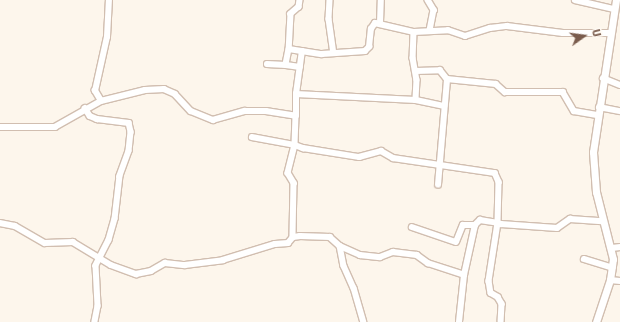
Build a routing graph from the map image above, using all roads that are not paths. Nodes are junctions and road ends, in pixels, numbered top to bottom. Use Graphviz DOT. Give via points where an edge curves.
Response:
graph roads {
  1 [pos="109,0"];
  2 [pos="300,0"];
  3 [pos="330,0"];
  4 [pos="381,0"];
  5 [pos="428,0"];
  6 [pos="575,0"];
  7 [pos="616,0"];
  8 [pos="614,9"];
  9 [pos="380,24"];
  10 [pos="430,31"];
  11 [pos="414,32"];
  12 [pos="610,33"];
  13 [pos="289,48"];
  14 [pos="302,51"];
  15 [pos="334,53"];
  16 [pos="267,64"];
  17 [pos="286,64"];
  18 [pos="300,67"];
  19 [pos="416,71"];
  20 [pos="603,78"];
  21 [pos="447,79"];
  22 [pos="620,85"];
  23 [pos="296,94"];
  24 [pos="416,100"];
  25 [pos="101,101"];
  26 [pos="444,106"];
  27 [pos="599,107"];
  28 [pos="85,108"];
  29 [pos="620,111"];
  30 [pos="597,115"];
  31 [pos="296,116"];
  32 [pos="0,127"];
  33 [pos="252,137"];
  34 [pos="295,145"];
  35 [pos="440,164"];
  36 [pos="438,185"];
  37 [pos="602,221"];
  38 [pos="498,222"];
  39 [pos="0,223"];
  40 [pos="475,225"];
  41 [pos="412,227"];
  42 [pos="293,238"];
  43 [pos="340,246"];
  44 [pos="620,247"];
  45 [pos="612,248"];
  46 [pos="99,256"];
  47 [pos="584,259"];
  48 [pos="613,268"];
  49 [pos="464,275"];
  50 [pos="610,280"];
  51 [pos="620,281"];
  52 [pos="501,321"];
  53 [pos="95,322"];
  54 [pos="364,322"];
  55 [pos="459,322"];
  56 [pos="596,322"];
  1 -- 25 [label="street" via="107,37 96,91"];
  2 -- 13 [label="street" via="297,9 291,14"];
  3 -- 15 [label="street" via="329,19"];
  4 -- 9 [label="street"];
  5 -- 10 [label="street" via="434,10"];
  6 -- 8 [label="street"];
  7 -- 8 [label="street"];
  8 -- 12 [label="street"];
  9 -- 11 [label="street"];
  9 -- 15 [label="street" via="373,25 371,29 368,50"];
  10 -- 11 [label="street"];
  10 -- 12 [label="street" via="443,30 471,36 490,28 507,26 563,33"];
  11 -- 19 [label="street"];
  12 -- 20 [label="street"];
  13 -- 14 [label="street"];
  13 -- 17 [label="street"];
  14 -- 15 [label="street"];
  14 -- 18 [label="street"];
  16 -- 17 [label="street"];
  17 -- 18 [label="street"];
  18 -- 23 [label="street"];
  19 -- 21 [label="street" via="440,70"];
  19 -- 24 [label="street"];
  20 -- 22 [label="street"];
  20 -- 27 [label="street"];
  21 -- 26 [label="street"];
  21 -- 30 [label="street" via="496,84 505,92 563,92 574,111"];
  23 -- 24 [label="street"];
  23 -- 31 [label="street"];
  24 -- 26 [label="street"];
  25 -- 28 [label="street"];
  25 -- 31 [label="street" via="145,90 164,89 175,94 190,111 213,120 245,111 266,111"];
  26 -- 35 [label="street"];
  27 -- 29 [label="street"];
  27 -- 30 [label="street"];
  28 -- 32 [label="street" via="62,125 55,127"];
  28 -- 46 [label="street" via="90,116 97,119 129,124 131,132 120,176 115,218 109,240"];
  30 -- 37 [label="street" via="593,169"];
  31 -- 34 [label="street"];
  33 -- 34 [label="street"];
  34 -- 35 [label="street" via="349,157 365,157 380,152 393,158"];
  34 -- 42 [label="street" via="288,173 294,183"];
  35 -- 36 [label="street"];
  35 -- 38 [label="street" via="495,173 498,176"];
  37 -- 38 [label="street" via="570,219 557,228"];
  37 -- 45 [label="street"];
  38 -- 40 [label="street" via="480,220"];
  38 -- 52 [label="street" via="489,281 491,294 498,297 502,304"];
  39 -- 46 [label="street" via="15,226 45,243 73,242"];
  40 -- 41 [label="street" via="463,225 456,242"];
  40 -- 49 [label="street"];
  42 -- 43 [label="street" via="330,237"];
  42 -- 46 [label="street" via="288,243 276,244 223,260 185,265 164,263 151,271 136,274 124,272"];
  43 -- 49 [label="street" via="360,255 380,257 389,252 417,255 428,263"];
  43 -- 54 [label="street" via="344,266 354,288"];
  44 -- 45 [label="street"];
  45 -- 48 [label="street"];
  46 -- 53 [label="street" via="96,266 98,306"];
  47 -- 48 [label="street"];
  48 -- 50 [label="street"];
  49 -- 55 [label="street"];
  50 -- 51 [label="street"];
  50 -- 56 [label="street"];
}
